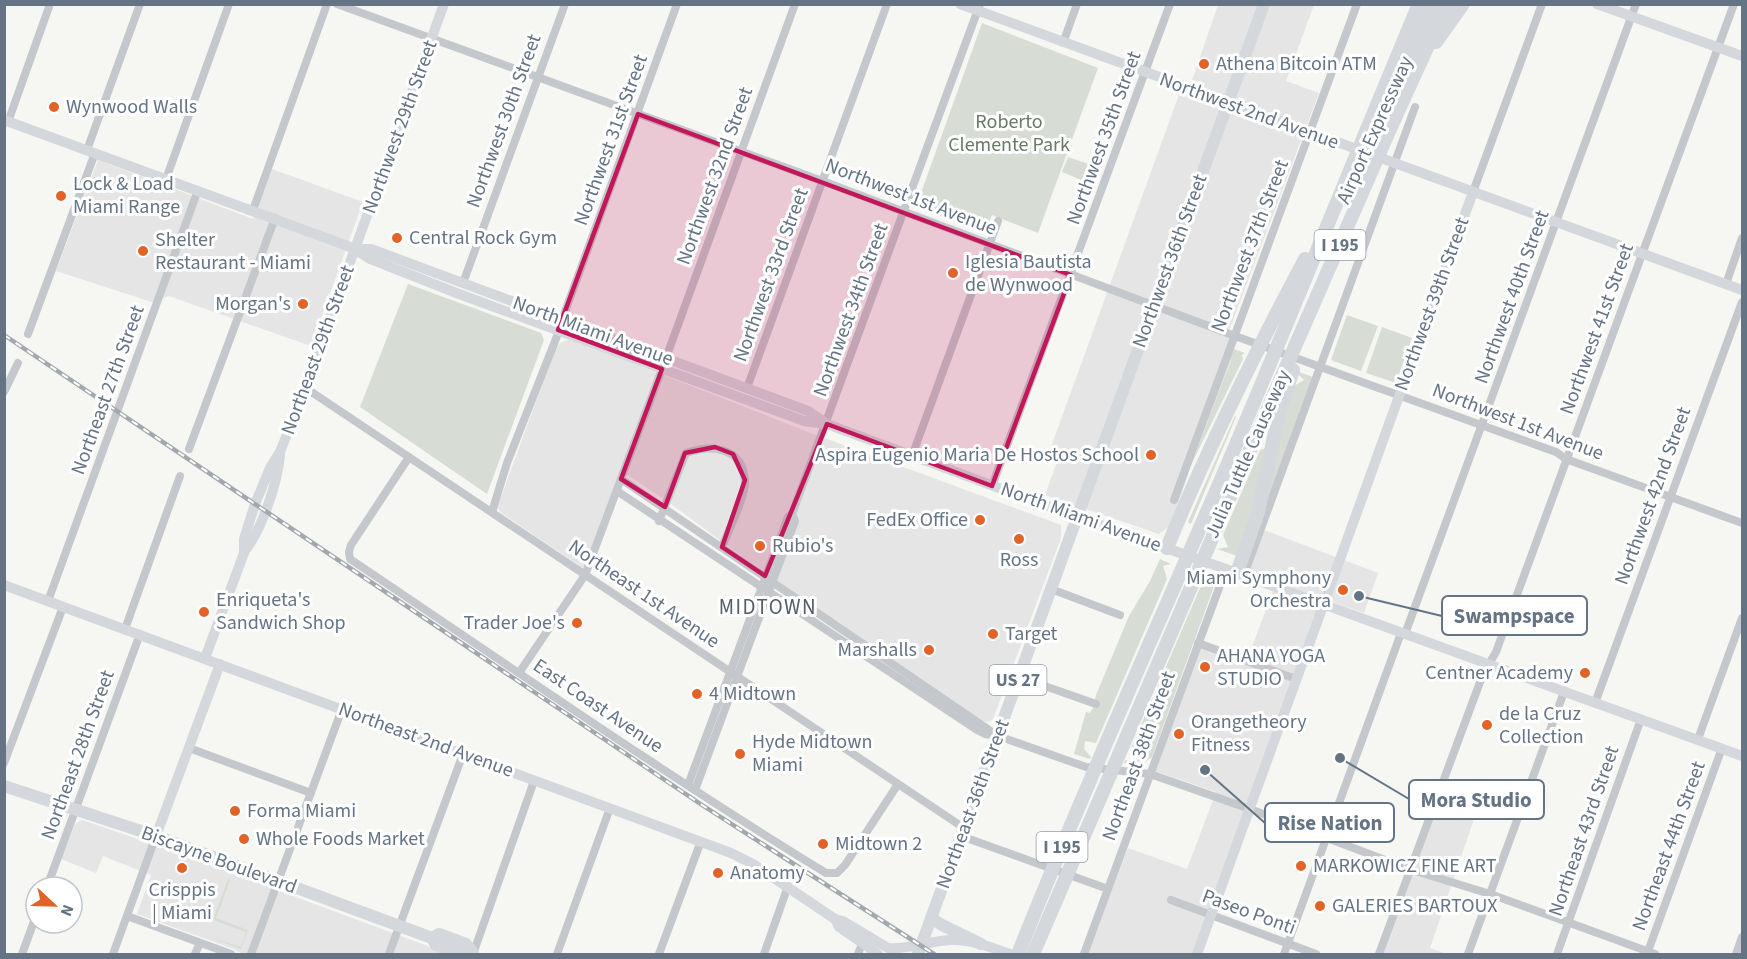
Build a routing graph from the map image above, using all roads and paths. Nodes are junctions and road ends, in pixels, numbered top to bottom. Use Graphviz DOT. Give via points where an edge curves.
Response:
graph roads {
  1 [pos="50,4"];
  2 [pos="140,4"];
  3 [pos="229,4"];
  4 [pos="327,4"];
  5 [pos="337,4"];
  6 [pos="444,4"];
  7 [pos="565,4"];
  8 [pos="677,4"];
  9 [pos="795,4"];
  10 [pos="887,4"];
  11 [pos="960,4"];
  12 [pos="1077,4"];
  13 [pos="1170,4"];
  14 [pos="1264,4"];
  15 [pos="1357,4"];
  16 [pos="1419,4"];
  17 [pos="1434,4"];
  18 [pos="1448,4"];
  19 [pos="1463,4"];
  20 [pos="1542,4"];
  21 [pos="1597,4"];
  22 [pos="1636,4"];
  23 [pos="1734,4"];
  24 [pos="979,8"];
  25 [pos="1632,17"];
  26 [pos="432,38"];
  27 [pos="1063,43"];
  28 [pos="1718,48"];
  29 [pos="1424,54"];
  30 [pos="1743,57"];
  31 [pos="1145,73"];
  32 [pos="538,77"];
  33 [pos="1228,103"];
  34 [pos="1415,107"];
  35 [pos="638,114"];
  36 [pos="6,121"];
  37 [pos="1379,125"];
  38 [pos="1310,134"];
  39 [pos="91,152"];
  40 [pos="741,152"];
  41 [pos="1394,164"];
  42 [pos="166,179"];
  43 [pos="823,182"];
  44 [pos="1354,184"];
  45 [pos="198,190"];
  46 [pos="1473,192"];
  47 [pos="253,210"];
  48 [pos="904,212"];
  49 [pos="275,218"];
  50 [pos="998,221"];
  51 [pos="1557,222"];
  52 [pos="1323,233"];
  53 [pos="1743,238"];
  54 [pos="989,245"];
  55 [pos="356,249"];
  56 [pos="1642,254"];
  57 [pos="1071,275"];
  58 [pos="463,283"];
  59 [pos="1726,284"];
  60 [pos="1743,290"];
  61 [pos="1743,302"];
  62 [pos="1154,305"];
  63 [pos="1288,322"];
  64 [pos="560,325"];
  65 [pos="28,334"];
  66 [pos="1234,336"];
  67 [pos="18,363"];
  68 [pos="664,364"];
  69 [pos="1321,367"];
  70 [pos="1283,385"];
  71 [pos="304,387"];
  72 [pos="747,388"];
  73 [pos="4,392"];
  74 [pos="1399,395"];
  75 [pos="773,398"];
  76 [pos="827,424"];
  77 [pos="1482,425"];
  78 [pos="189,449"];
  79 [pos="912,456"];
  80 [pos="409,457"];
  81 [pos="1566,459"];
  82 [pos="180,476"];
  83 [pos="621,479"];
  84 [pos="992,486"];
  85 [pos="616,491"];
  86 [pos="1670,496"];
  87 [pos="1174,500"];
  88 [pos="664,507"];
  89 [pos="492,512"];
  90 [pos="1077,517"];
  91 [pos="659,520"];
  92 [pos="1743,523"];
  93 [pos="1208,527"];
  94 [pos="722,547"];
  95 [pos="1167,548"];
  96 [pos="1236,572"];
  97 [pos="585,574"];
  98 [pos="769,579"];
  99 [pos="4,585"];
  100 [pos="762,586"];
  101 [pos="1182,588"];
  102 [pos="1051,589"];
  103 [pos="769,591"];
  104 [pos="48,601"];
  105 [pos="1324,605"];
  106 [pos="63,607"];
  107 [pos="1120,615"];
  108 [pos="1743,618"];
  109 [pos="125,629"];
  110 [pos="1403,633"];
  111 [pos="140,634"];
  112 [pos="1198,643"];
  113 [pos="205,658"];
  114 [pos="220,664"];
  115 [pos="1488,664"];
  116 [pos="519,673"];
  117 [pos="734,674"];
  118 [pos="1019,677"];
  119 [pos="1296,679"];
  120 [pos="1564,692"];
  121 [pos="1595,703"];
  122 [pos="1096,704"];
  123 [pos="342,709"];
  124 [pos="1641,719"];
  125 [pos="998,736"];
  126 [pos="1698,739"];
  127 [pos="189,748"];
  128 [pos="1722,748"];
  129 [pos="463,754"];
  130 [pos="1743,756"];
  131 [pos="4,763"];
  132 [pos="1150,774"];
  133 [pos="534,781"];
  134 [pos="898,784"];
  135 [pos="4,786"];
  136 [pos="691,788"];
  137 [pos="311,793"];
  138 [pos="610,808"];
  139 [pos="75,809"];
  140 [pos="1250,809"];
  141 [pos="963,832"];
  142 [pos="156,836"];
  143 [pos="1327,838"];
  144 [pos="701,841"];
  145 [pos="1409,869"];
  146 [pos="51,875"];
  147 [pos="278,881"];
  148 [pos="788,886"];
  149 [pos="1108,889"];
  150 [pos="1490,894"];
  151 [pos="1171,900"];
  152 [pos="127,916"];
  153 [pos="1210,916"];
  154 [pos="931,918"];
  155 [pos="836,919"];
  156 [pos="1569,923"];
  157 [pos="400,926"];
  158 [pos="29,935"];
  159 [pos="1743,937"];
  160 [pos="200,943"];
  161 [pos="981,944"];
  162 [pos="1288,944"];
  163 [pos="860,949"];
  164 [pos="920,949"];
  165 [pos="22,954"];
  166 [pos="113,954"];
  167 [pos="195,954"];
  168 [pos="231,954"];
  169 [pos="251,954"];
  170 [pos="389,954"];
  171 [pos="470,954"];
  172 [pos="557,954"];
  173 [pos="659,954"];
  174 [pos="764,954"];
  175 [pos="878,954"];
  176 [pos="1010,954"];
  177 [pos="1018,954"];
  178 [pos="1033,954"];
  179 [pos="1084,954"];
  180 [pos="1197,954"];
  181 [pos="1284,954"];
  182 [pos="1316,954"];
  183 [pos="1379,954"];
  184 [pos="1468,954"];
  185 [pos="1557,954"];
  186 [pos="1650,954"];
  187 [pos="1736,954"];
  1 -- 36 [label="street"];
  2 -- 39 [label="street"];
  3 -- 42 [label="street"];
  4 -- 47 [label="street"];
  5 -- 26 [label="street, Northwest 1st Avenue"];
  6 -- 26 [label="main road, Northwest 29th Street"];
  7 -- 32 [label="street, Northwest 30th Street"];
  8 -- 35 [label="street, Northwest 31st Street"];
  9 -- 40 [label="street, Northwest 32nd Street"];
  10 -- 43 [label="street, Northwest 33rd Street"];
  11 -- 24 [label="main road, Northwest 2nd Avenue"];
  12 -- 27 [label="street"];
  13 -- 31 [label="street, Northwest 35th Street"];
  14 -- 33 [label="main road, Northwest 36th Street / US 27"];
  15 -- 38 [label="street, Northwest 37th Street"];
  16 -- 37 [label="highway"];
  17 -- 37 [label="highway, Airport Expressway"];
  18 -- 29 [label="highway, Airport Expressway"];
  19 -- 29 [label="highway"];
  20 -- 46 [label="street, Northwest 39th Street"];
  21 -- 25 [label="main road"];
  22 -- 25 [label="street, Northwest 40th Street"];
  23 -- 28 [label="street, Northwest 41st Street"];
  24 -- 27 [label="main road, Northwest 2nd Avenue"];
  24 -- 48 [label="street, Northwest 34th Street"];
  25 -- 28 [label="main road"];
  25 -- 51 [label="street, Northwest 40th Street"];
  26 -- 32 [label="street, Northwest 1st Avenue"];
  26 -- 55 [label="main road, Northwest 29th Street"];
  27 -- 31 [label="main road, Northwest 2nd Avenue"];
  28 -- 30 [label="main road"];
  28 -- 56 [label="street, Northwest 41st Street"];
  29 -- 37 [label="highway, I 195"];
  31 -- 33 [label="main road, Northwest 2nd Avenue"];
  31 -- 57 [label="street, Northwest 35th Street"];
  32 -- 35 [label="street, Northwest 1st Avenue"];
  32 -- 58 [label="street, Northwest 30th Street"];
  33 -- 38 [label="main road, Northwest 2nd Avenue"];
  33 -- 62 [label="main road, Northwest 36th Street / US 27"];
  34 -- 41 [label="street, Northeast 38th Street"];
  35 -- 40 [label="street, Northwest 1st Avenue"];
  35 -- 64 [label="street, Northwest 31st Street"];
  36 -- 39 [label="main road, North Miami Avenue"];
  37 -- 44 [label="highway"];
  37 -- 44 [label="highway, I 195"];
  38 -- 41 [label="main road, Northwest 2nd Avenue"];
  38 -- 66 [label="street, Northwest 37th Street"];
  39 -- 42 [label="main road, North Miami Avenue"];
  39 -- 65 [label="street"];
  40 -- 43 [label="street, Northwest 1st Avenue"];
  40 -- 68 [label="street, Northwest 32nd Street"];
  41 -- 46 [label="main road, Northwest 2nd Avenue"];
  41 -- 69 [label="street, Northeast 38th Street"];
  42 -- 45 [label="main road, North Miami Avenue"];
  43 -- 48 [label="street, Northwest 1st Avenue"];
  43 -- 72 [label="street, Northwest 33rd Street"];
  44 -- 52 [label="highway"];
  44 -- 63 [label="highway, Airport Expressway"];
  44 -- 70 [label="highway, I 195"];
  45 -- 47 [label="main road, North Miami Avenue"];
  45 -- 104 [label="street, Northeast 27th Street"];
  46 -- 51 [label="main road, Northwest 2nd Avenue"];
  46 -- 74 [label="main road, Northwest 39th Street"];
  47 -- 49 [label="main road, North Miami Avenue"];
  48 -- 54 [label="street, Northwest 1st Avenue"];
  48 -- 76 [label="street, Northwest 34th Street"];
  49 -- 55 [label="main road, North Miami Avenue"];
  49 -- 78 [label="street"];
  50 -- 54 [label="street"];
  51 -- 56 [label="main road, Northwest 2nd Avenue"];
  51 -- 77 [label="street, Northwest 40th Street"];
  52 -- 63 [label="highway"];
  52 -- 95 [label="highway" via="1304,259 1246,371"];
  53 -- 59 [label="street"];
  54 -- 57 [label="street, Northwest 1st Avenue"];
  54 -- 79 [label="street"];
  55 -- 58 [label="main road, North Miami Avenue" via="371,249"];
  55 -- 64 [label="main road, North Miami Avenue" via="368,258 484,303"];
  55 -- 71 [label="main road, Northeast 29th Street"];
  56 -- 59 [label="main road, Northwest 2nd Avenue"];
  56 -- 81 [label="street, Northwest 41st Street"];
  57 -- 62 [label="street, Northwest 1st Avenue"];
  57 -- 84 [label="street, Northwest 35th Street"];
  58 -- 64 [label="main road, North Miami Avenue"];
  59 -- 60 [label="main road, Northwest 2nd Avenue"];
  61 -- 86 [label="street, Northwest 42nd Street"];
  62 -- 66 [label="street, Northwest 1st Avenue"];
  62 -- 90 [label="main road, Northwest 36th Street / US 27"];
  63 -- 93 [label="highway, Julia Tuttle Causeway / I 195"];
  64 -- 68 [label="main road, North Miami Avenue"];
  64 -- 68 [label="main road, North Miami Avenue" via="650,352"];
  64 -- 89 [label="street, Northwest 31st Street"];
  66 -- 69 [label="street, Northwest 1st Avenue"];
  66 -- 87 [label="street, Northwest 37th Street"];
  67 -- 73 [label="street"];
  68 -- 72 [label="main road, North Miami Avenue"];
  68 -- 75 [label="main road" via="753,397"];
  68 -- 76 [label="main road, North Miami Avenue" via="804,421"];
  68 -- 83 [label="street, Northwest 32nd Street"];
  69 -- 74 [label="street, Northwest 1st Avenue"];
  69 -- 96 [label="street, Northeast 38th Street"];
  70 -- 93 [label="highway, Julia Tuttle Causeway / I 195"];
  70 -- 96 [label="highway" via="1258,512"];
  71 -- 80 [label="street, Northeast 1st Avenue"];
  71 -- 113 [label="main road, Northeast 29th Street" via="264,511"];
  72 -- 75 [label="main road, North Miami Avenue"];
  74 -- 77 [label="street, Northwest 1st Avenue"];
  74 -- 105 [label="main road, Northwest 39th Street"];
  75 -- 76 [label="main road, North Miami Avenue" via="807,411"];
  76 -- 79 [label="main road, North Miami Avenue"];
  76 -- 98 [label="street, Northwest 34th Street" via="788,517"];
  77 -- 81 [label="street, Northwest 1st Avenue"];
  77 -- 110 [label="street, Northwest 40th Street"];
  79 -- 84 [label="main road, North Miami Avenue"];
  80 -- 89 [label="street, Northeast 1st Avenue"];
  80 -- 116 [label="street, East Coast Avenue" via="351,545 350,559"];
  81 -- 86 [label="street, Northwest 1st Avenue"];
  81 -- 115 [label="street, Northwest 41st Street" via="1496,652"];
  82 -- 109 [label="street"];
  83 -- 85 [label="street, Northwest 32nd Street"];
  83 -- 88 [label="street"];
  84 -- 90 [label="main road, North Miami Avenue"];
  85 -- 91 [label="street"];
  85 -- 97 [label="street, Northwest 32nd Street"];
  86 -- 92 [label="street, Northwest 1st Avenue"];
  86 -- 121 [label="street, Northwest 42nd Street"];
  88 -- 91 [label="street"];
  88 -- 94 [label="street"];
  88 -- 94 [label="street" via="686,453 715,447 732,454 745,480"];
  89 -- 97 [label="street, Northeast 1st Avenue"];
  90 -- 95 [label="main road, North Miami Avenue"];
  90 -- 102 [label="main road, Northeast 36th Street / US 27"];
  91 -- 100 [label="street"];
  93 -- 101 [label="highway, Julia Tuttle Causeway / I 195"];
  94 -- 98 [label="street"];
  95 -- 96 [label="main road, North Miami Avenue"];
  96 -- 105 [label="main road, North Miami Avenue"];
  96 -- 112 [label="street, Northeast 38th Street"];
  97 -- 116 [label="street, Northwest 32nd Street"];
  97 -- 117 [label="street, Northeast 1st Avenue"];
  98 -- 100 [label="street"];
  98 -- 103 [label="street"];
  98 -- 125 [label="street"];
  99 -- 104 [label="main road, Northeast 2nd Avenue"];
  100 -- 103 [label="street"];
  100 -- 117 [label="street"];
  101 -- 177 [label="highway, Julia Tuttle Causeway / I 195" via="1108,740"];
  101 -- 178 [label="highway, Julia Tuttle Causeway / I 195" via="1123,742"];
  102 -- 107 [label="street"];
  102 -- 118 [label="main road, Northeast 36th Street / US 27"];
  103 -- 117 [label="street"];
  103 -- 125 [label="street" via="977,730"];
  104 -- 106 [label="main road, Northeast 2nd Avenue"];
  105 -- 110 [label="main road, North Miami Avenue"];
  105 -- 119 [label="main road, Northwest 39th Street"];
  106 -- 109 [label="main road, Northeast 2nd Avenue"];
  106 -- 131 [label="street"];
  108 -- 126 [label="street"];
  109 -- 111 [label="main road, Northeast 2nd Avenue"];
  110 -- 115 [label="main road, North Miami Avenue"];
  110 -- 143 [label="street, Northwest 40th Street"];
  111 -- 113 [label="main road, Northeast 2nd Avenue"];
  111 -- 139 [label="street, Northeast 28th Street"];
  112 -- 119 [label="street"];
  112 -- 132 [label="street, Northeast 38th Street"];
  113 -- 114 [label="main road, Northeast 2nd Avenue"];
  114 -- 123 [label="main road, Northeast 2nd Avenue"];
  114 -- 127 [label="main road"];
  115 -- 120 [label="main road, North Miami Avenue"];
  115 -- 145 [label="street, Northwest 41st Street"];
  116 -- 136 [label="street, East Coast Avenue"];
  117 -- 134 [label="street, Northeast 1st Avenue"];
  117 -- 136 [label="street"];
  118 -- 122 [label="street"];
  118 -- 125 [label="main road, Northeast 36th Street / US 27"];
  119 -- 140 [label="main road, Northwest 39th Street"];
  120 -- 121 [label="main road, North Miami Avenue"];
  120 -- 150 [label="street"];
  121 -- 124 [label="main road, North Miami Avenue"];
  123 -- 129 [label="main road, Northeast 2nd Avenue"];
  123 -- 137 [label="street"];
  124 -- 126 [label="main road, North Miami Avenue"];
  124 -- 156 [label="street, Northeast 43rd Street"];
  125 -- 132 [label="street" via="1086,767"];
  125 -- 141 [label="main road, Northeast 36th Street / US 27"];
  126 -- 128 [label="main road, North Miami Avenue"];
  127 -- 137 [label="street"];
  127 -- 142 [label="main road"];
  128 -- 130 [label="main road, North Miami Avenue"];
  128 -- 186 [label="street, Northeast 44th Street"];
  129 -- 133 [label="main road, Northeast 2nd Avenue"];
  129 -- 157 [label="street"];
  132 -- 140 [label="street"];
  132 -- 149 [label="street, Northeast 38th Street"];
  133 -- 138 [label="main road, Northeast 2nd Avenue"];
  133 -- 171 [label="street"];
  134 -- 136 [label="street, East Coast Avenue" via="845,865 831,874"];
  134 -- 141 [label="street, Northeast 1st Avenue"];
  135 -- 139 [label="main road, Biscayne Boulevard"];
  137 -- 147 [label="street"];
  138 -- 144 [label="main road, Northeast 2nd Avenue"];
  138 -- 172 [label="street"];
  139 -- 142 [label="main road, Biscayne Boulevard"];
  139 -- 146 [label="street, Northeast 28th Street"];
  140 -- 143 [label="street"];
  140 -- 153 [label="main road, Northwest 39th Street"];
  141 -- 149 [label="street, Northeast 1st Avenue"];
  141 -- 154 [label="main road, Northeast 36th Street / US 27"];
  142 -- 147 [label="main road, Biscayne Boulevard"];
  142 -- 152 [label="street"];
  143 -- 145 [label="street"];
  143 -- 162 [label="street, Northwest 40th Street"];
  144 -- 148 [label="main road, Northeast 2nd Avenue" via="747,860"];
  144 -- 173 [label="street"];
  145 -- 150 [label="street"];
  145 -- 183 [label="street, Northwest 41st Street"];
  147 -- 157 [label="main road, Biscayne Boulevard"];
  147 -- 169 [label="street"];
  148 -- 155 [label="main road, Northeast 2nd Avenue"];
  148 -- 174 [label="street"];
  149 -- 179 [label="street, Northeast 38th Street"];
  150 -- 156 [label="street"];
  150 -- 184 [label="street"];
  151 -- 153 [label="street, Paseo Ponti"];
  152 -- 160 [label="street"];
  152 -- 166 [label="street"];
  153 -- 162 [label="street, Paseo Ponti"];
  153 -- 180 [label="main road, Northwest 39th Street"];
  154 -- 161 [label="main road"];
  154 -- 164 [label="main road, Northeast 36th Street / US 27"];
  155 -- 163 [label="main road, Northeast 2nd Avenue"];
  155 -- 164 [label="main road, Northeast 2nd Avenue" via="888,948"];
  156 -- 185 [label="street, Northeast 43rd Street"];
  156 -- 186 [label="street"];
  157 -- 170 [label="street"];
  157 -- 171 [label="main road, Biscayne Boulevard" via="432,938 439,934 466,944"];
  158 -- 165 [label="street"];
  159 -- 187 [label="street"];
  160 -- 167 [label="street"];
  160 -- 168 [label="street"];
  161 -- 164 [label="main road, Northeast 2nd Avenue" via="949,940"];
  161 -- 176 [label="main road, Northeast 2nd Avenue"];
  162 -- 181 [label="street, Northwest 40th Street"];
  162 -- 182 [label="street, Paseo Ponti"];
  163 -- 175 [label="main road, Northeast 2nd Avenue"];
}
